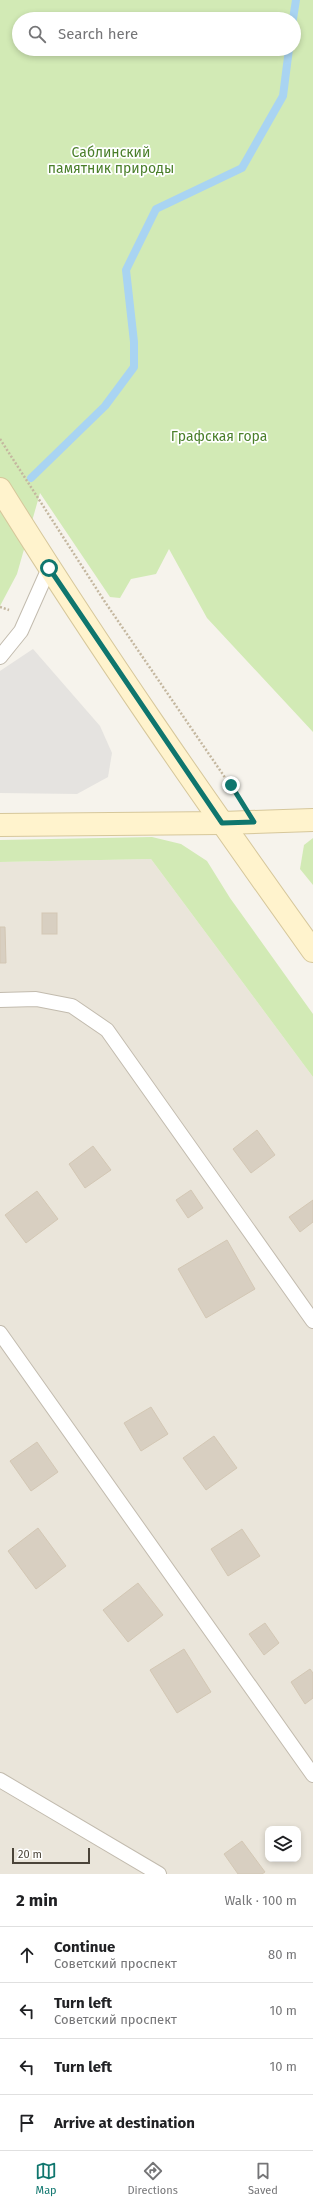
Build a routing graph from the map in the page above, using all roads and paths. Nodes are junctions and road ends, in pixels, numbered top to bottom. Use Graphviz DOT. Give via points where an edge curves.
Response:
graph roads {
  1 [pos="0,439"];
  2 [pos="0,489"];
  3 [pos="49,568"];
  4 [pos="0,657"];
  5 [pos="313,820"];
  6 [pos="254,822"];
  7 [pos="222,823"];
  8 [pos="0,825"];
  9 [pos="313,951"];
  10 [pos="0,1000"];
  11 [pos="313,1321"];
  12 [pos="0,1333"];
  13 [pos="313,1775"];
  14 [pos="0,1780"];
  15 [pos="159,1874"];
  1 -- 6 [label="path" via="105,602"];
  2 -- 3 [label="main road"];
  3 -- 4 [label="lane" via="21,631"];
  3 -- 7 [label="main road"];
  5 -- 6 [label="main road"];
  6 -- 7 [label="main road"];
  7 -- 8 [label="main road"];
  7 -- 9 [label="main road"];
  10 -- 11 [label="lane" via="36,999 72,1006 107,1030"];
  12 -- 13 [label="lane"];
  14 -- 15 [label="lane"];
}
